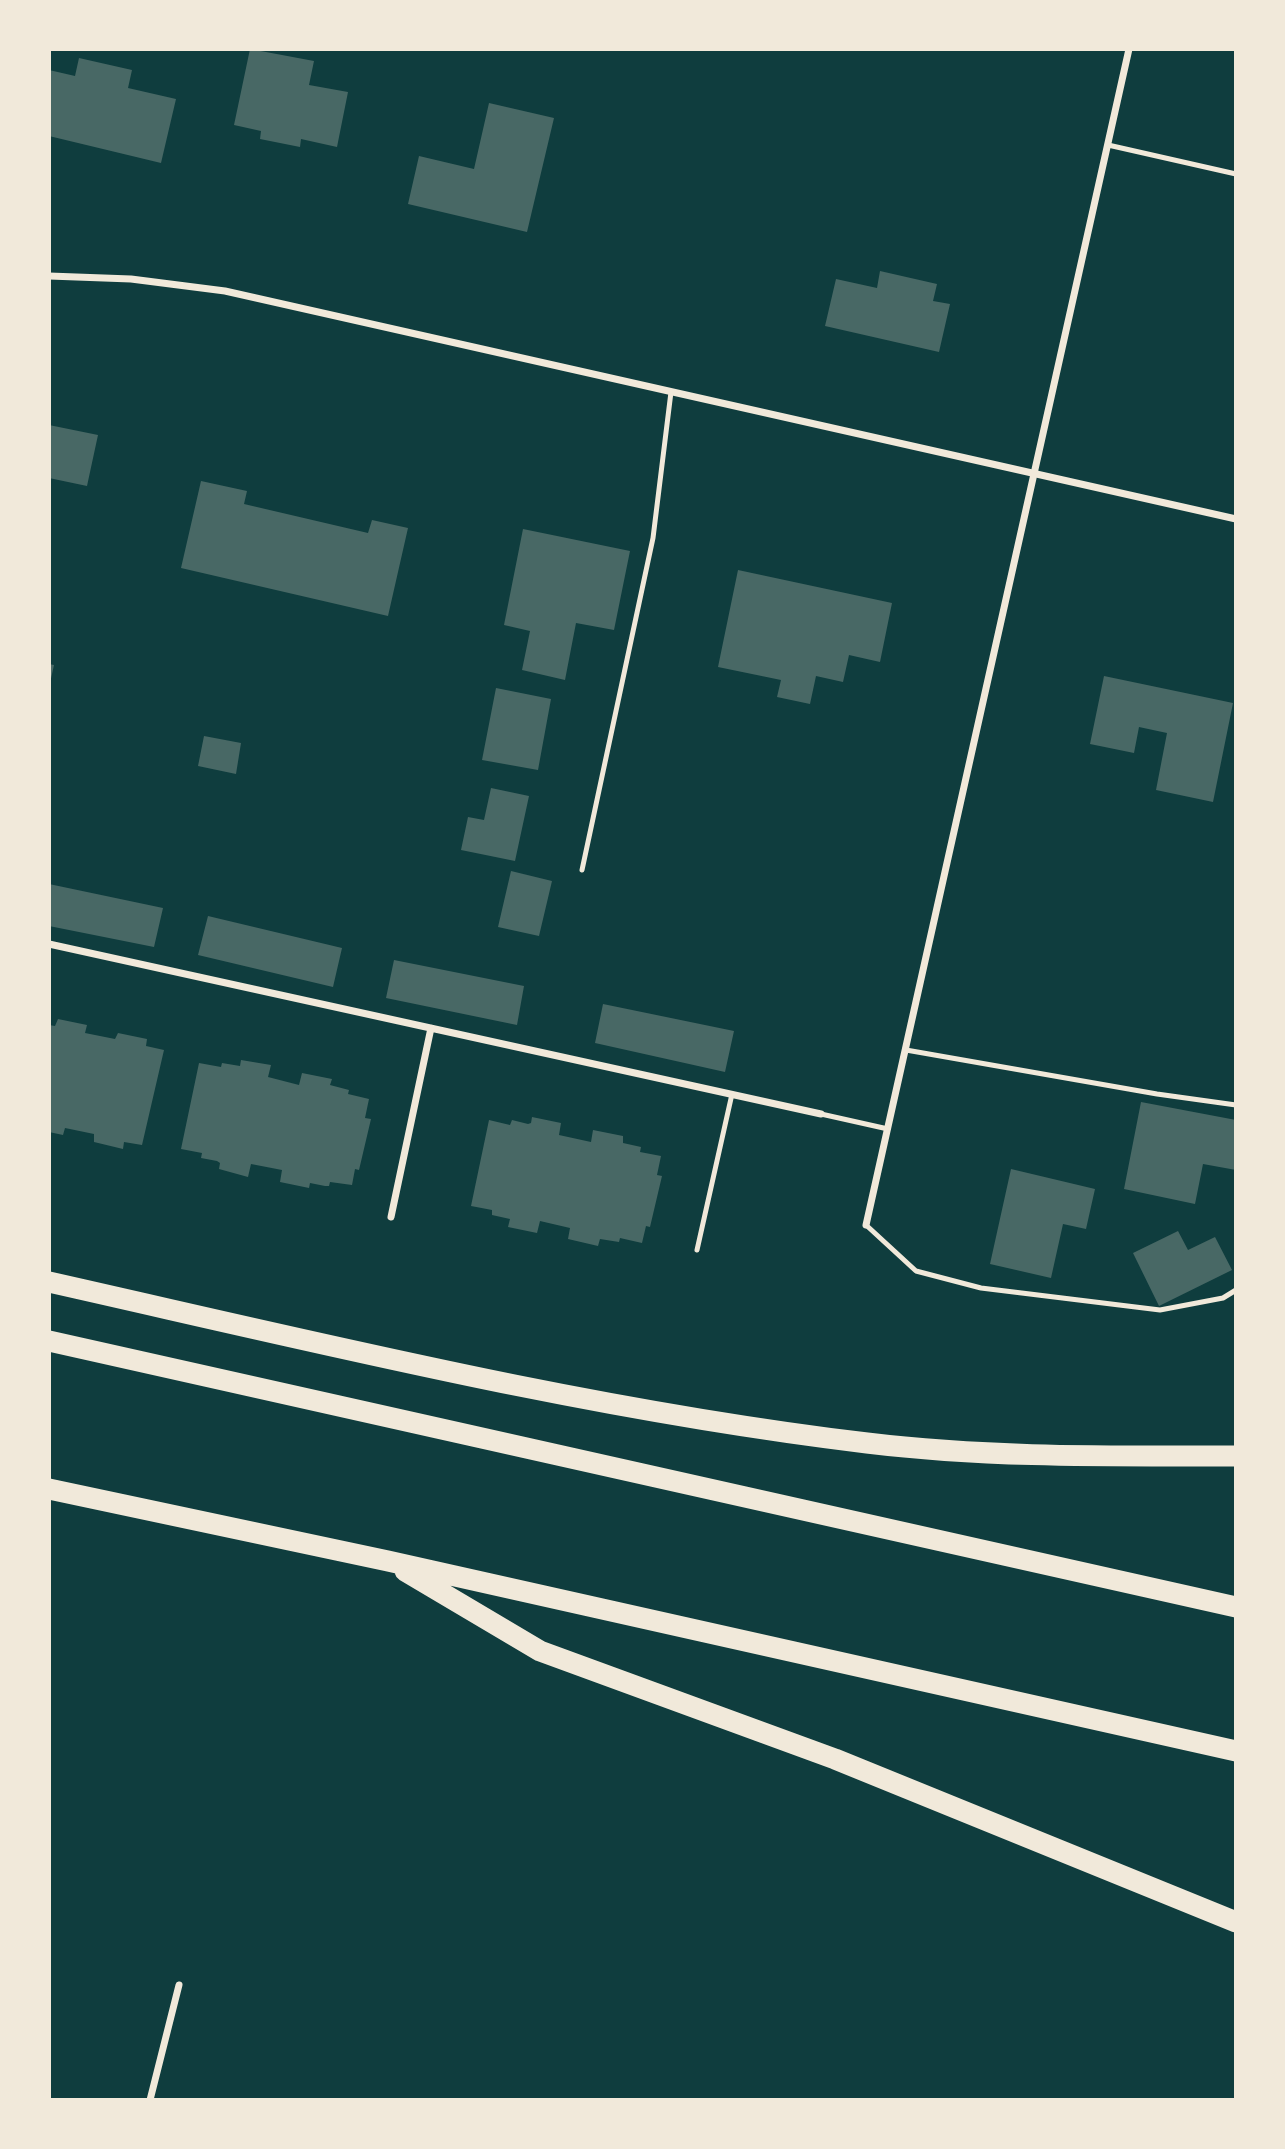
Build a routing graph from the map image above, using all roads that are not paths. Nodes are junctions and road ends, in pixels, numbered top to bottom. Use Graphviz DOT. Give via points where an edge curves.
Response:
graph roads {
  1 [pos="1129,49"];
  2 [pos="1108,145"];
  3 [pos="1236,174"];
  4 [pos="49,276"];
  5 [pos="671,392"];
  6 [pos="1035,474"];
  7 [pos="1236,519"];
  8 [pos="582,870"];
  9 [pos="49,944"];
  10 [pos="431,1028"];
  11 [pos="906,1050"];
  12 [pos="732,1094"];
  13 [pos="1236,1105"];
  14 [pos="821,1114"];
  15 [pos="888,1129"];
  16 [pos="391,1217"];
  17 [pos="866,1225"];
  18 [pos="697,1250"];
  19 [pos="49,1282"];
  20 [pos="1236,1290"];
  21 [pos="49,1340"];
  22 [pos="1236,1456"];
  23 [pos="49,1489"];
  24 [pos="388,1561"];
  25 [pos="1236,1607"];
  26 [pos="1236,1752"];
  27 [pos="1236,1922"];
  28 [pos="180,1984"];
  29 [pos="150,2100"];
  1 -- 2 [label="street"];
  2 -- 3 [label="lane"];
  2 -- 6 [label="street"];
  4 -- 5 [label="street" via="131,279 225,291"];
  5 -- 6 [label="street"];
  5 -- 8 [label="lane" via="653,538"];
  6 -- 7 [label="street"];
  6 -- 11 [label="street"];
  9 -- 10 [label="street"];
  10 -- 12 [label="street"];
  10 -- 16 [label="street"];
  11 -- 13 [label="lane"];
  11 -- 15 [label="street"];
  12 -- 14 [label="street"];
  12 -- 18 [label="lane"];
  14 -- 15 [label="lane"];
  15 -- 17 [label="street"];
  17 -- 20 [label="lane" via="916,1271 981,1288 1160,1310 1223,1298"];
  19 -- 22 [label="highway" via="476,1379 658,1413 870,1443 1049,1456"];
  21 -- 25 [label="highway"];
  23 -- 24 [label="highway"];
  24 -- 26 [label="highway"];
  24 -- 27 [label="highway" via="540,1651 835,1759"];
  28 -- 29 [label="street"];
}
